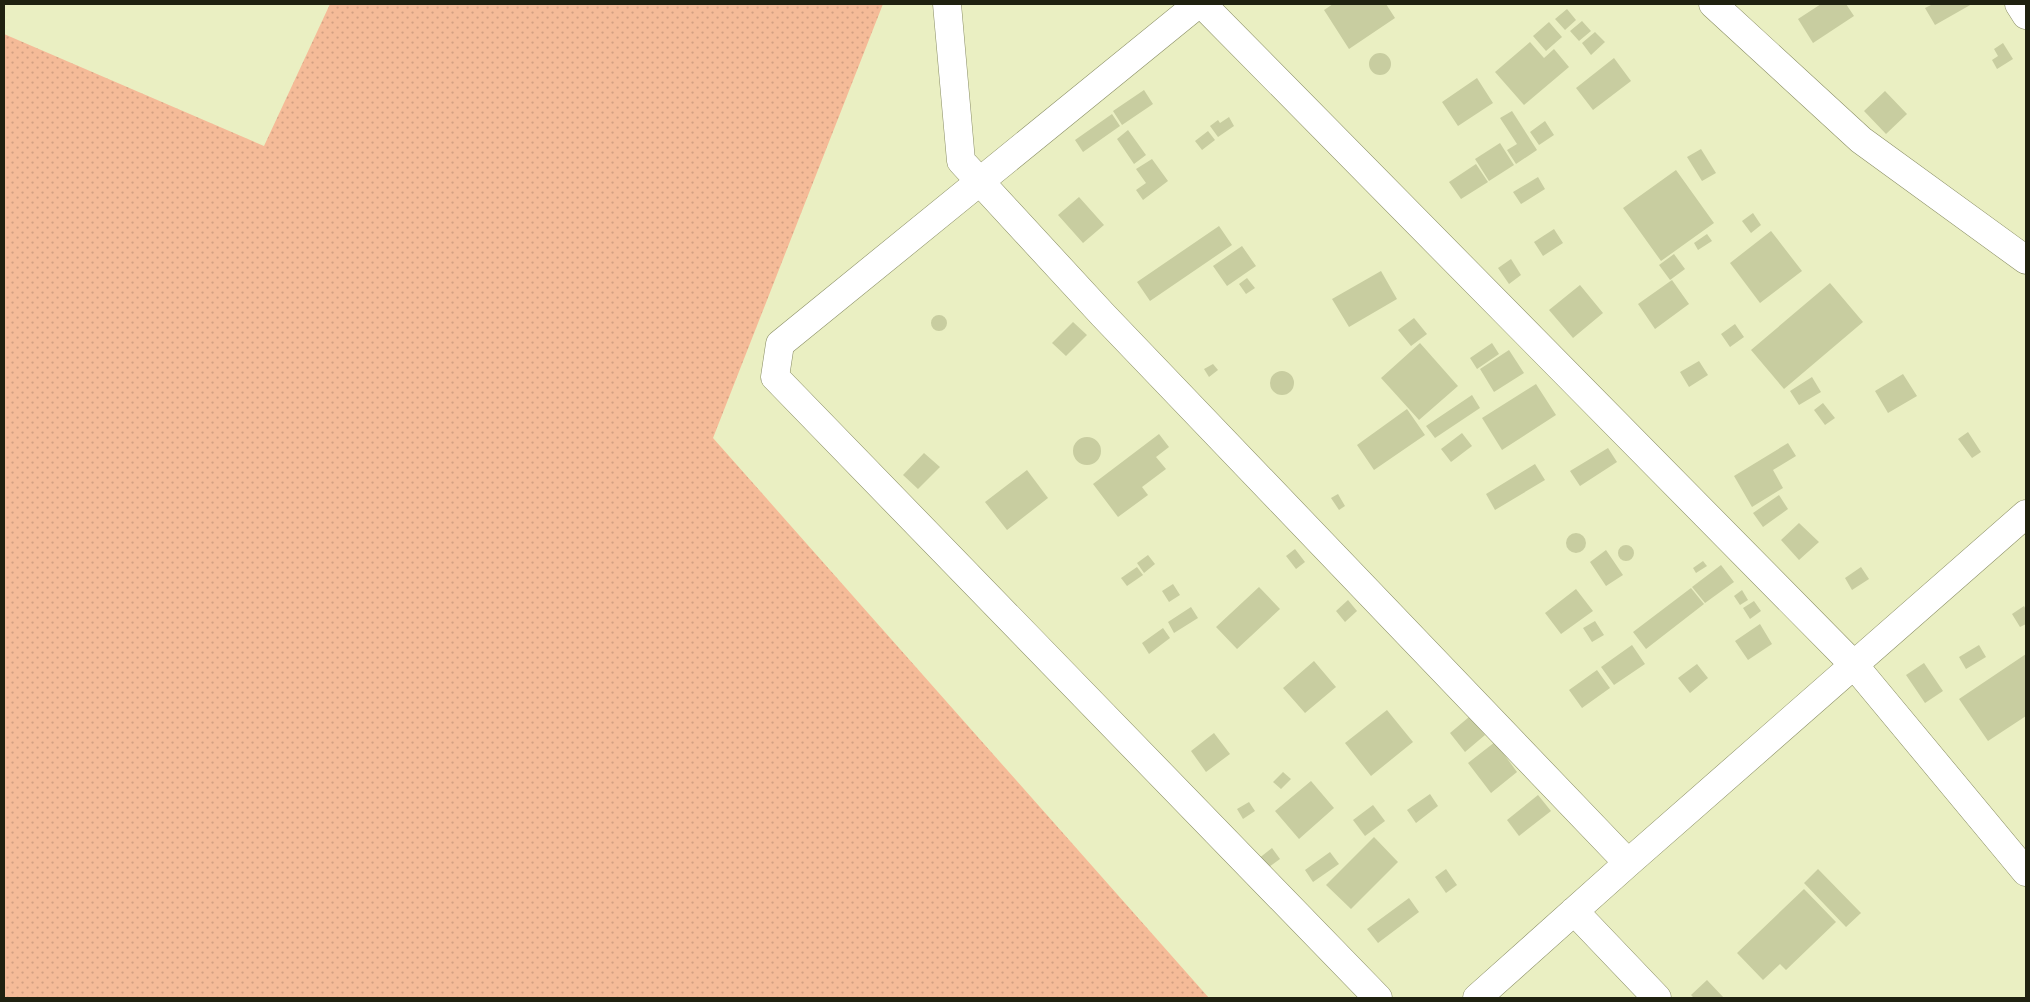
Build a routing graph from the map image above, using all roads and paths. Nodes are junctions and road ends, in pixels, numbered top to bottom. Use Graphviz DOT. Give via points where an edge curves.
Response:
graph roads {
  1 [pos="947,4"];
  2 [pos="1198,4"];
  3 [pos="1202,4"];
  4 [pos="1713,4"];
  5 [pos="2019,4"];
  6 [pos="2026,15"];
  7 [pos="980,181"];
  8 [pos="2026,260"];
  9 [pos="2026,514"];
  10 [pos="1854,664"];
  11 [pos="1628,863"];
  12 [pos="2026,872"];
  13 [pos="1574,911"];
  14 [pos="1378,998"];
  15 [pos="1477,998"];
  16 [pos="1657,998"];
  1 -- 7 [label="street" via="961,161"];
  2 -- 7 [label="street"];
  3 -- 10 [label="street"];
  4 -- 8 [label="street" via="1861,140"];
  5 -- 6 [label="street"];
  7 -- 11 [label="street" via="1110,322"];
  7 -- 14 [label="street" via="780,344 774,377"];
  9 -- 10 [label="street"];
  10 -- 11 [label="street"];
  10 -- 12 [label="street"];
  11 -- 13 [label="street"];
  13 -- 15 [label="street"];
  13 -- 16 [label="street"];
}
